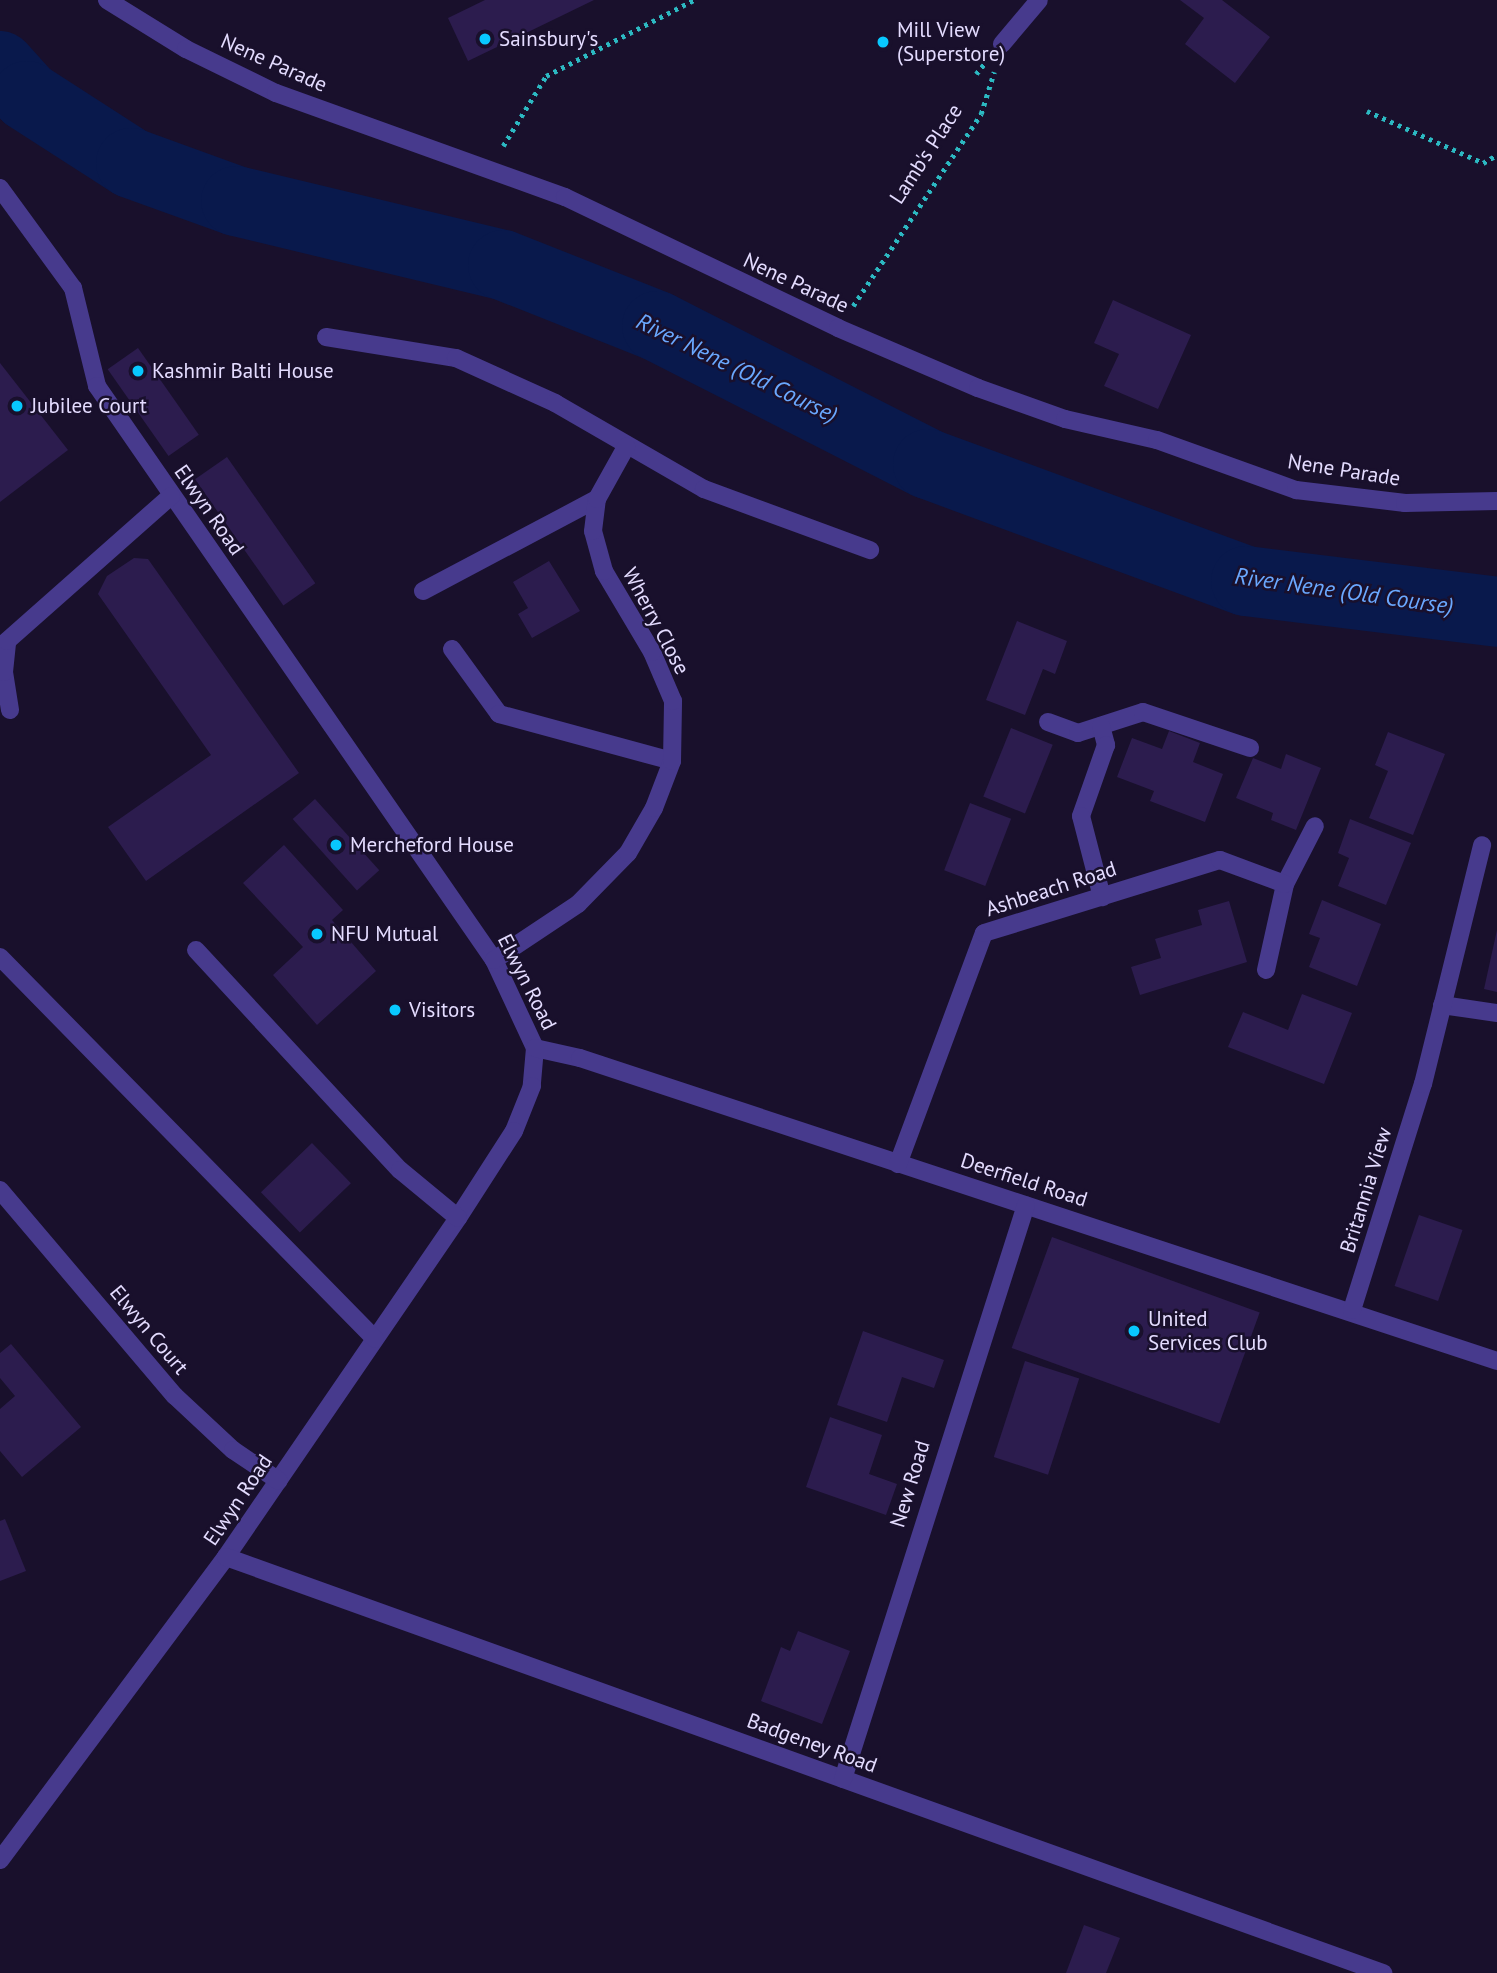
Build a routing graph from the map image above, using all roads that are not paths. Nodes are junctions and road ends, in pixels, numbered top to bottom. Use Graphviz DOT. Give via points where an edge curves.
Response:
graph roads {
  1 [pos="107,0"];
  2 [pos="1038,0"];
  3 [pos="1002,44"];
  4 [pos="0,188"];
  5 [pos="326,337"];
  6 [pos="626,447"];
  7 [pos="171,496"];
  8 [pos="597,499"];
  9 [pos="1497,501"];
  10 [pos="870,550"];
  11 [pos="423,590"];
  12 [pos="4,637"];
  13 [pos="453,649"];
  14 [pos="10,710"];
  15 [pos="1048,722"];
  16 [pos="1101,726"];
  17 [pos="1250,748"];
  18 [pos="672,761"];
  19 [pos="1315,826"];
  20 [pos="1482,845"];
  21 [pos="1285,884"];
  22 [pos="1102,897"];
  23 [pos="196,950"];
  24 [pos="0,957"];
  25 [pos="494,960"];
  26 [pos="1266,970"];
  27 [pos="1442,1005"];
  28 [pos="1497,1013"];
  29 [pos="535,1048"];
  30 [pos="898,1164"];
  31 [pos="0,1190"];
  32 [pos="1026,1205"];
  33 [pos="458,1218"];
  34 [pos="1352,1310"];
  35 [pos="375,1339"];
  36 [pos="1497,1361"];
  37 [pos="279,1481"];
  38 [pos="226,1558"];
  39 [pos="843,1779"];
  40 [pos="0,1860"];
  41 [pos="1382,1973"];
  1 -- 9 [label="street, Nene Parade" via="186,49 276,93 565,197 838,328 1065,419 1157,440 1296,490 1405,503"];
  2 -- 3 [label="street"];
  4 -- 7 [label="street, Elwyn Road" via="73,288 97,386"];
  5 -- 6 [label="street" via="456,358 555,403"];
  6 -- 8 [label="street, Wherry Close"];
  6 -- 10 [label="street" via="704,489"];
  7 -- 12 [label="street"];
  7 -- 25 [label="street, Elwyn Road"];
  8 -- 11 [label="street"];
  8 -- 18 [label="street, Wherry Close" via="593,531 604,572 652,652 673,701"];
  12 -- 14 [label="street"];
  13 -- 18 [label="street" via="499,714"];
  15 -- 16 [label="street" via="1078,733"];
  16 -- 17 [label="street" via="1143,712"];
  16 -- 22 [label="street" via="1106,745 1081,816"];
  18 -- 25 [label="street, Wherry Close" via="654,808 628,853 578,904"];
  19 -- 21 [label="street"];
  20 -- 27 [label="street, Britannia View"];
  21 -- 22 [label="street, Ashbeach Road" via="1220,860"];
  21 -- 26 [label="street"];
  22 -- 30 [label="street, Ashbeach Road" via="984,933"];
  23 -- 33 [label="street" via="400,1170"];
  24 -- 35 [label="street"];
  25 -- 29 [label="street, Elwyn Road"];
  27 -- 28 [label="street"];
  27 -- 34 [label="street, Britannia View" via="1423,1084"];
  29 -- 30 [label="street, Deerfield Road" via="580,1058"];
  29 -- 33 [label="street, Elwyn Road" via="531,1086 514,1131"];
  30 -- 32 [label="street, Deerfield Road"];
  31 -- 37 [label="street, Elwyn Court" via="175,1396 233,1450"];
  32 -- 34 [label="street, Deerfield Road"];
  32 -- 39 [label="street, New Road"];
  33 -- 35 [label="street, Elwyn Road"];
  34 -- 36 [label="street, Deerfield Road"];
  35 -- 37 [label="street, Elwyn Road"];
  37 -- 38 [label="street, Elwyn Road"];
  38 -- 39 [label="street, Badgeney Road"];
  38 -- 40 [label="street, Elwyn Road"];
  39 -- 41 [label="street, Badgeney Road"];
}
